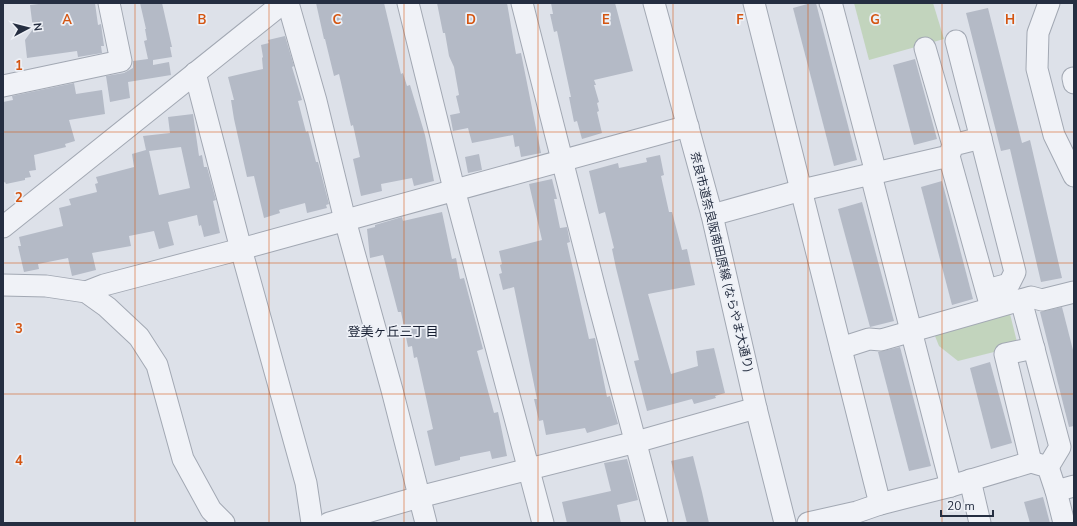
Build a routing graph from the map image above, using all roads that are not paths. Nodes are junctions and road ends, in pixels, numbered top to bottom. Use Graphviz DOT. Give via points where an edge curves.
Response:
graph roads {
  1 [pos="109,3"];
  2 [pos="284,3"];
  3 [pos="288,3"];
  4 [pos="408,3"];
  5 [pos="522,3"];
  6 [pos="654,3"];
  7 [pos="754,3"];
  8 [pos="830,3"];
  9 [pos="1049,3"];
  10 [pos="956,41"];
  11 [pos="926,48"];
  12 [pos="195,73"];
  13 [pos="3,86"];
  14 [pos="688,126"];
  15 [pos="981,138"];
  16 [pos="951,150"];
  17 [pos="563,160"];
  18 [pos="874,174"];
  19 [pos="1074,176"];
  20 [pos="454,190"];
  21 [pos="802,190"];
  22 [pos="712,215"];
  23 [pos="345,220"];
  24 [pos="3,227"];
  25 [pos="241,249"];
  26 [pos="1015,272"];
  27 [pos="3,285"];
  28 [pos="86,292"];
  29 [pos="1074,292"];
  30 [pos="1026,298"];
  31 [pos="989,299"];
  32 [pos="912,331"];
  33 [pos="841,348"];
  34 [pos="1034,348"];
  35 [pos="756,408"];
  36 [pos="636,442"];
  37 [pos="1040,464"];
  38 [pos="529,469"];
  39 [pos="960,483"];
  40 [pos="1065,489"];
  41 [pos="419,497"];
  42 [pos="880,504"];
  43 [pos="858,518"];
  44 [pos="224,523"];
  45 [pos="312,523"];
  46 [pos="329,523"];
  47 [pos="426,523"];
  48 [pos="543,523"];
  49 [pos="657,523"];
  50 [pos="785,523"];
  51 [pos="808,523"];
  52 [pos="980,523"];
  53 [pos="1064,523"];
  1 -- 13 [label="street" via="121,61"];
  2 -- 12 [label="street"];
  3 -- 23 [label="street" via="316,101"];
  4 -- 20 [label="street"];
  5 -- 17 [label="street"];
  6 -- 14 [label="street, 奈良市道奈良阪南田原線 (ならやま大通り)"];
  7 -- 21 [label="street"];
  8 -- 18 [label="street"];
  9 -- 19 [label="street" via="1038,33 1037,70 1054,135"];
  10 -- 15 [label="street"];
  11 -- 16 [label="street"];
  12 -- 24 [label="street"];
  12 -- 25 [label="street"];
  14 -- 17 [label="street"];
  14 -- 22 [label="street, 奈良市道奈良阪南田原線 (ならやま大通り)"];
  15 -- 16 [label="street"];
  15 -- 26 [label="street"];
  16 -- 18 [label="street"];
  16 -- 31 [label="street"];
  17 -- 20 [label="street"];
  17 -- 36 [label="street"];
  18 -- 21 [label="street"];
  18 -- 32 [label="street"];
  20 -- 23 [label="street"];
  20 -- 38 [label="street"];
  21 -- 22 [label="street"];
  21 -- 33 [label="street"];
  22 -- 35 [label="street, 奈良市道奈良阪南田原線 (ならやま大通り)"];
  23 -- 25 [label="street"];
  23 -- 41 [label="street"];
  25 -- 28 [label="street"];
  25 -- 45 [label="street" via="306,483"];
  26 -- 30 [label="street" via="1028,281"];
  26 -- 31 [label="street" via="1009,284"];
  27 -- 28 [label="street" via="46,286"];
  28 -- 44 [label="street" via="107,307 139,337 157,365 183,459 211,510"];
  29 -- 30 [label="street" via="1042,300"];
  30 -- 31 [label="street"];
  30 -- 34 [label="street"];
  31 -- 32 [label="street"];
  32 -- 33 [label="street" via="881,340 869,339"];
  32 -- 39 [label="street"];
  33 -- 42 [label="street"];
  34 -- 37 [label="street" via="1060,447"];
  34 -- 37 [label="street" via="1005,354"];
  35 -- 36 [label="street"];
  35 -- 50 [label="street, 奈良市道奈良阪南田原線 (ならやま大通り)"];
  36 -- 38 [label="street"];
  36 -- 49 [label="street"];
  37 -- 39 [label="street"];
  37 -- 40 [label="street"];
  38 -- 41 [label="street"];
  38 -- 48 [label="street"];
  39 -- 42 [label="street"];
  39 -- 52 [label="street"];
  40 -- 53 [label="street"];
  41 -- 46 [label="street"];
  41 -- 47 [label="street"];
  42 -- 43 [label="street"];
  43 -- 51 [label="street"];
}
